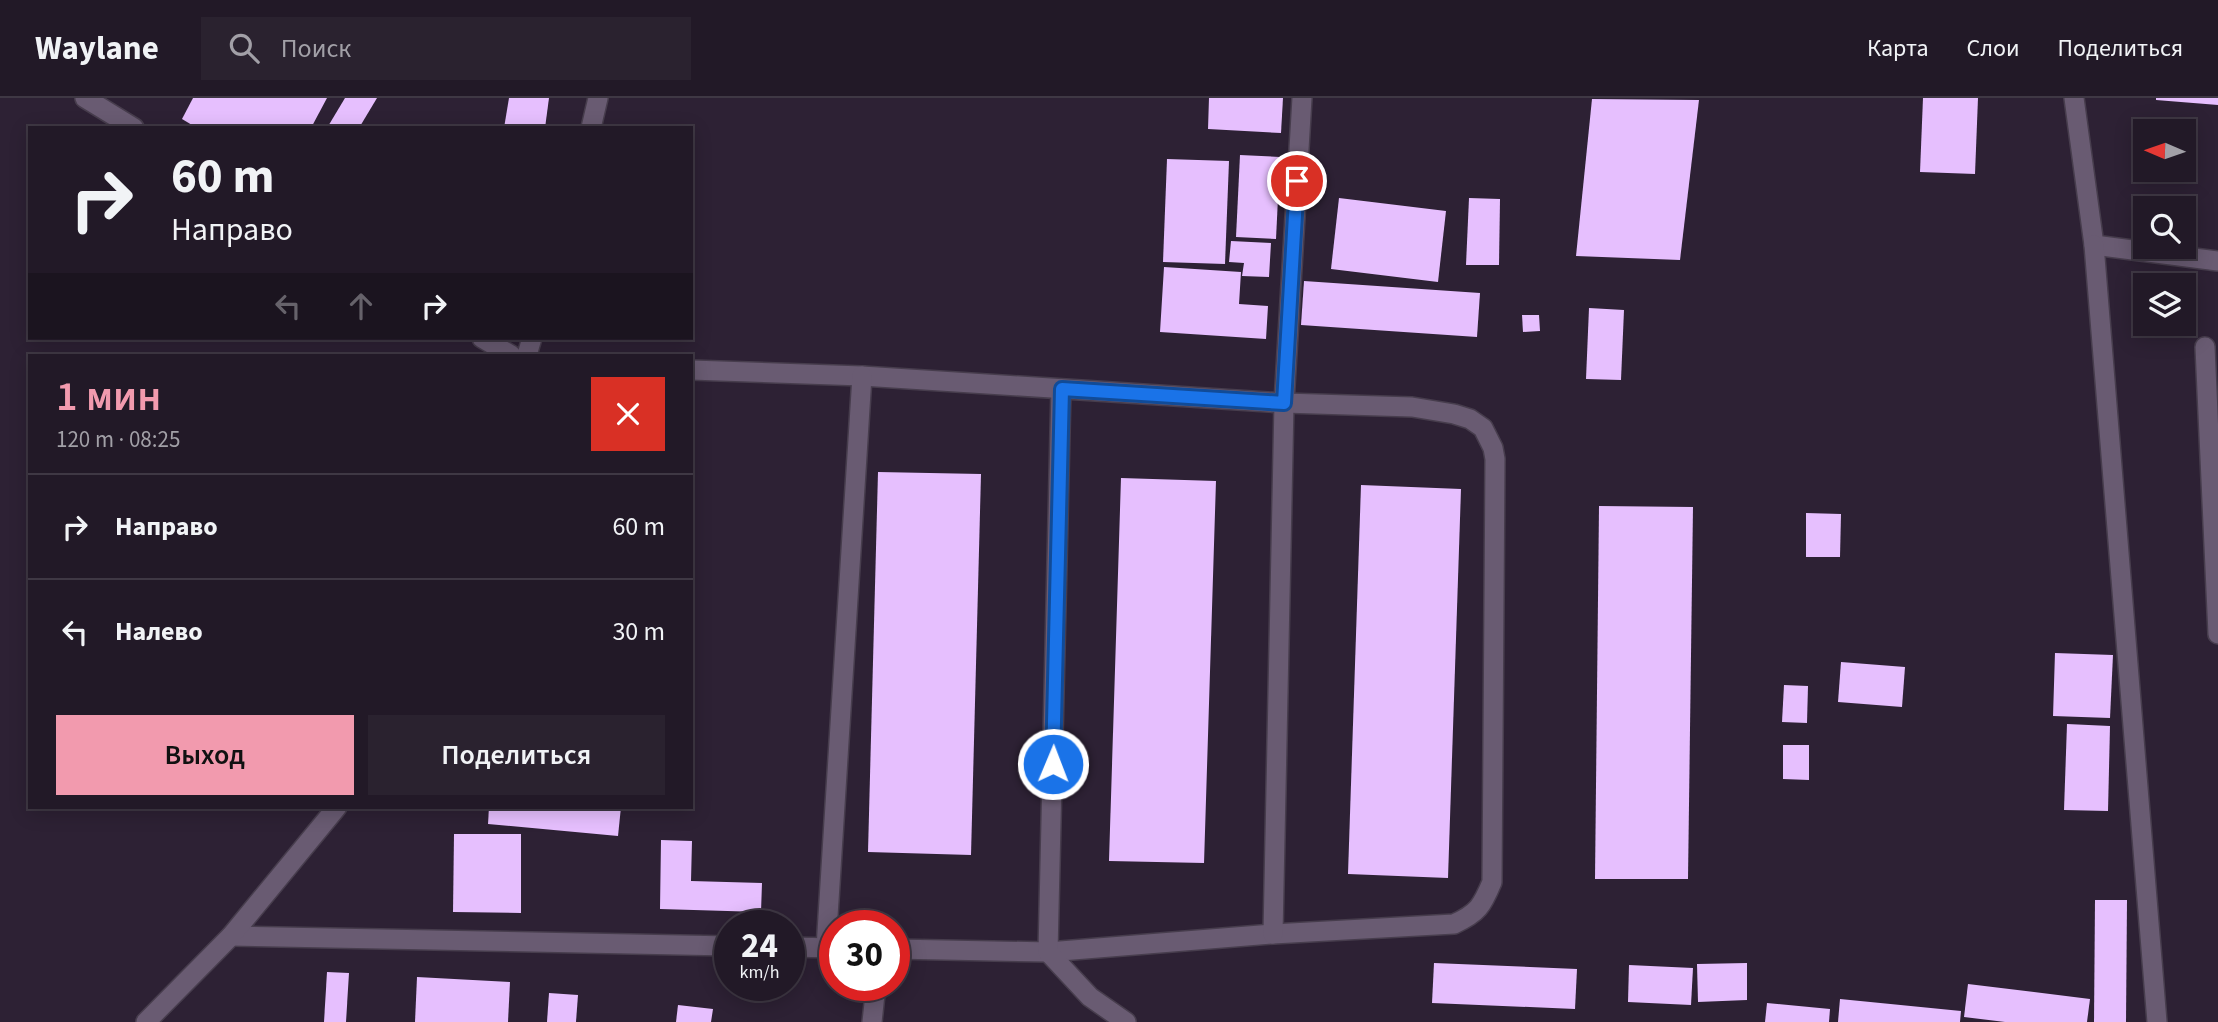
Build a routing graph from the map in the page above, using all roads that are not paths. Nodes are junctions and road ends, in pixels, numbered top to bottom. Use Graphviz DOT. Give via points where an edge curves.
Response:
graph roads {
  1 [pos="85,98"];
  2 [pos="598,98"];
  3 [pos="1302,98"];
  4 [pos="2074,98"];
  5 [pos="131,126"];
  6 [pos="591,126"];
  7 [pos="2094,245"];
  8 [pos="2218,261"];
  9 [pos="485,340"];
  10 [pos="2205,347"];
  11 [pos="509,354"];
  12 [pos="693,370"];
  13 [pos="862,376"];
  14 [pos="1062,389"];
  15 [pos="1284,403"];
  16 [pos="2216,565"];
  17 [pos="2218,634"];
  18 [pos="335,809"];
  19 [pos="832,910"];
  20 [pos="1273,934"];
  21 [pos="231,936"];
  22 [pos="714,946"];
  23 [pos="910,949"];
  24 [pos="1048,952"];
  25 [pos="874,1001"];
  26 [pos="146,1022"];
  27 [pos="872,1022"];
  28 [pos="1126,1022"];
  29 [pos="2157,1022"];
  1 -- 5 [label="street"];
  2 -- 6 [label="street"];
  3 -- 15 [label="street"];
  4 -- 7 [label="street"];
  7 -- 8 [label="street"];
  7 -- 29 [label="street"];
  9 -- 11 [label="street"];
  10 -- 16 [label="street"];
  12 -- 13 [label="street"];
  13 -- 14 [label="street"];
  13 -- 19 [label="street"];
  14 -- 15 [label="street"];
  14 -- 24 [label="street"];
  15 -- 20 [label="street"];
  15 -- 20 [label="street" via="1412,407 1454,414 1470,419 1489,438 1495,458 1492,882 1473,916 1454,924"];
  16 -- 17 [label="street"];
  18 -- 21 [label="street"];
  20 -- 24 [label="street"];
  21 -- 22 [label="street"];
  21 -- 26 [label="street"];
  23 -- 24 [label="street"];
  24 -- 28 [label="street" via="1090,997"];
  25 -- 27 [label="street"];
}
